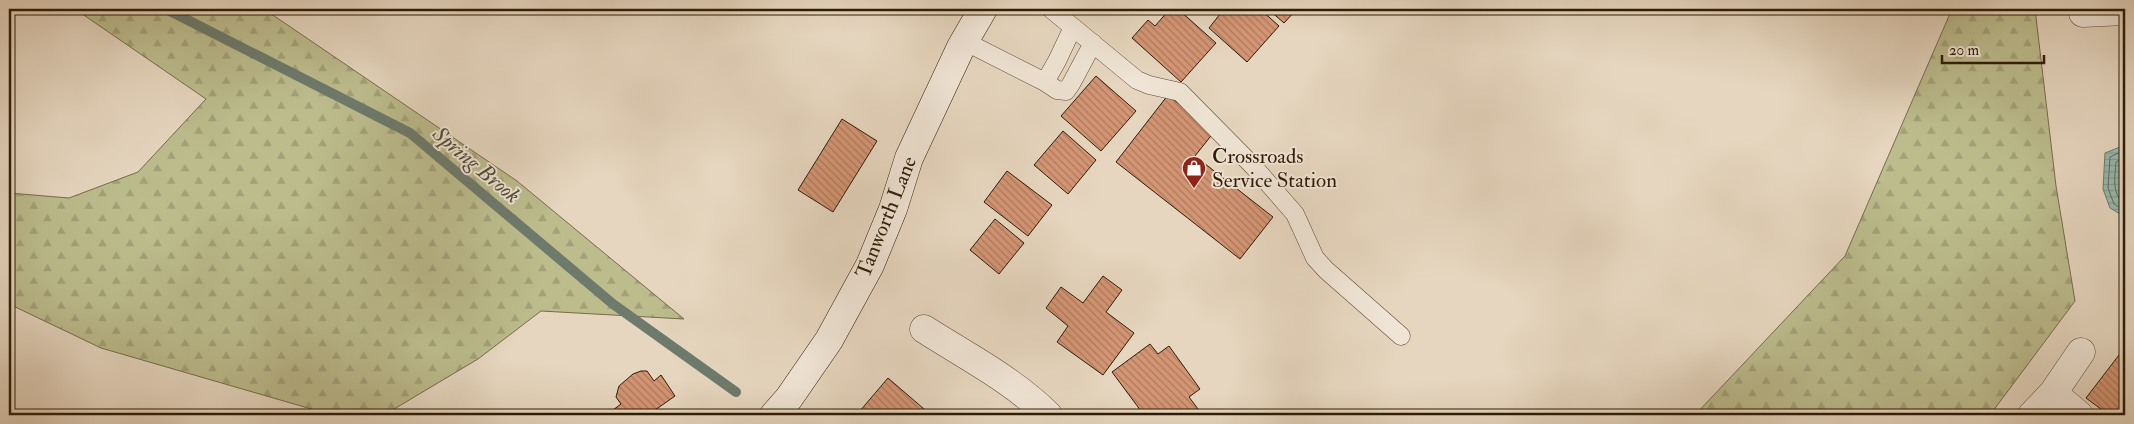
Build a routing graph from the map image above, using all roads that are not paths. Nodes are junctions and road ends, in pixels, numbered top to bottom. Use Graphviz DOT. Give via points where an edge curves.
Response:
graph roads {
  1 [pos="983,9"];
  2 [pos="1051,9"];
  3 [pos="2125,11"];
  4 [pos="2083,13"];
  5 [pos="1072,27"];
  6 [pos="964,41"];
  7 [pos="1093,43"];
  8 [pos="1045,82"];
  9 [pos="924,329"];
  10 [pos="1401,336"];
  11 [pos="2081,352"];
  12 [pos="2053,393"];
  13 [pos="774,415"];
  14 [pos="1048,415"];
  15 [pos="2032,415"];
  16 [pos="2079,415"];
  1 -- 6 [label="main road, Tanworth Lane"];
  2 -- 5 [label="lane"];
  3 -- 4 [label="main road"];
  5 -- 7 [label="lane"];
  5 -- 8 [label="lane"];
  6 -- 8 [label="lane"];
  6 -- 13 [label="main road, Tanworth Lane" via="909,158 870,265 829,340 790,398"];
  7 -- 8 [label="lane" via="1066,91 1057,90"];
  7 -- 10 [label="lane" via="1136,80 1180,92 1254,167 1294,214 1315,258"];
  9 -- 14 [label="main road" via="1009,383"];
  11 -- 12 [label="main road"];
  12 -- 15 [label="main road"];
  12 -- 16 [label="main road"];
}
